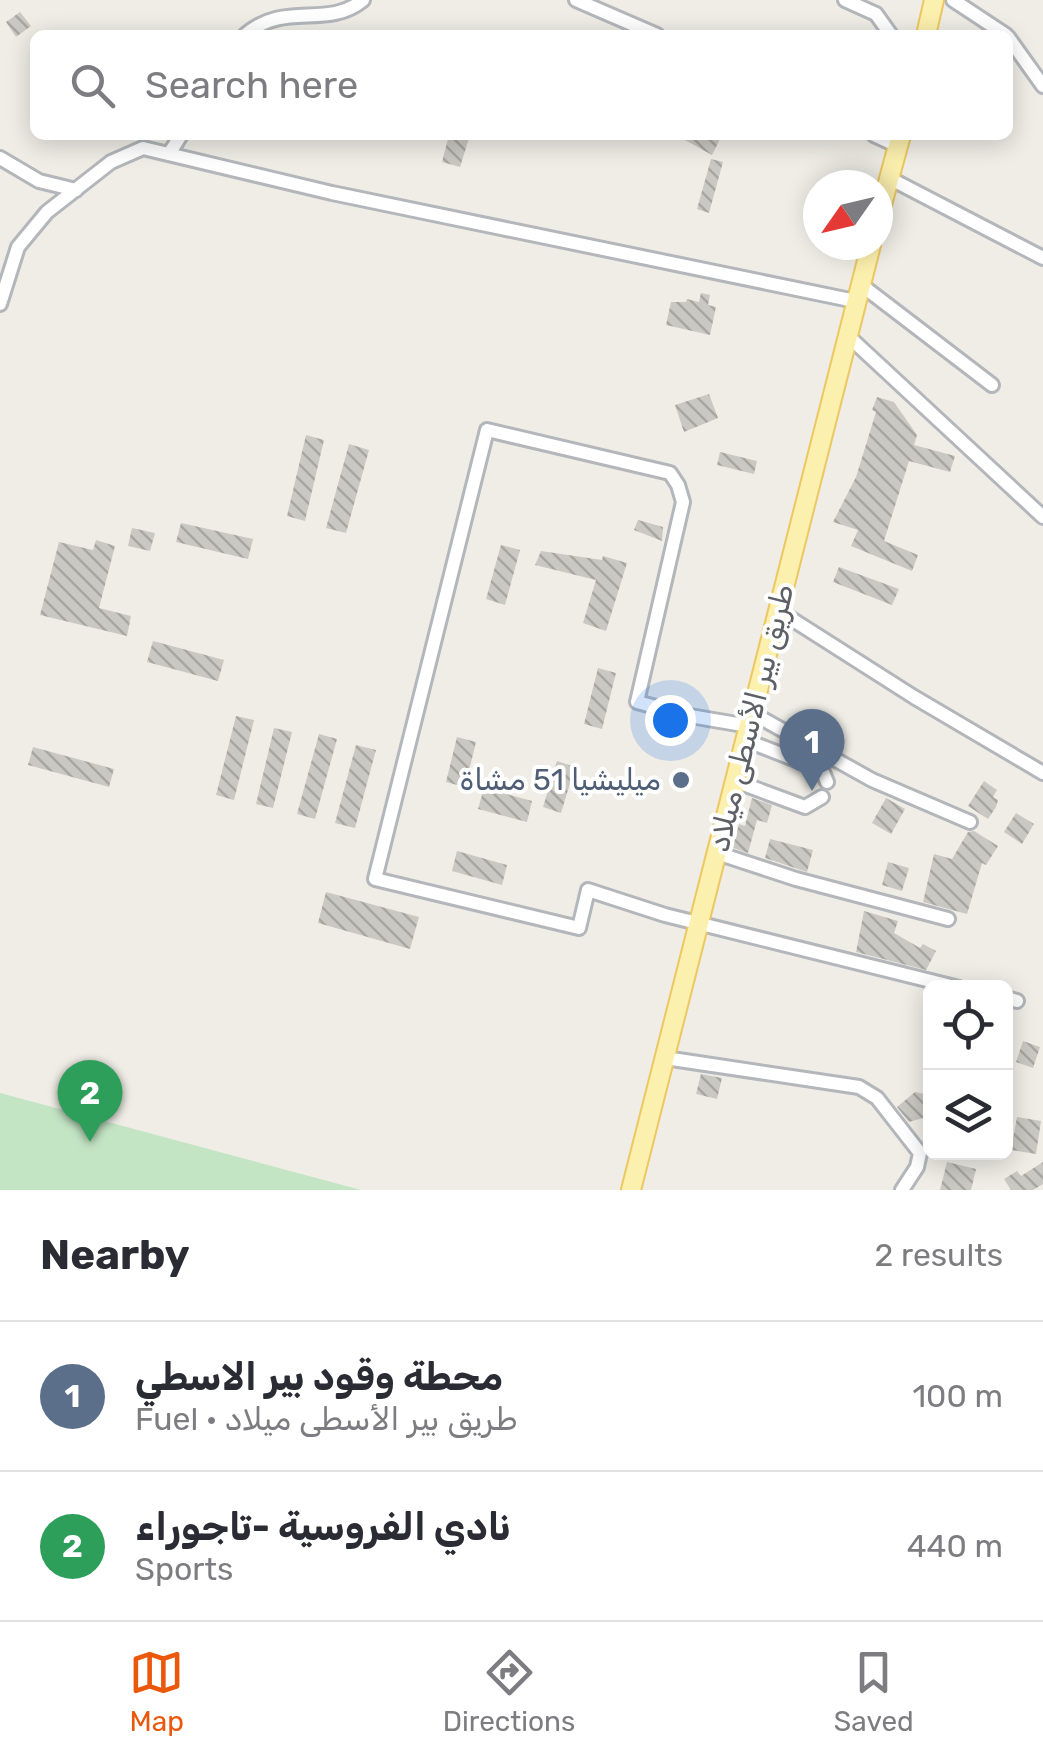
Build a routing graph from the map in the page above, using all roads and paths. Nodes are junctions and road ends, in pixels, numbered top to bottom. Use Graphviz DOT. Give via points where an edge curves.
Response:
graph roads {
  1 [pos="363,0"];
  2 [pos="576,0"];
  3 [pos="845,0"];
  4 [pos="934,0"];
  5 [pos="953,0"];
  6 [pos="249,30"];
  7 [pos="645,30"];
  8 [pos="887,30"];
  9 [pos="927,30"];
  10 [pos="998,30"];
  11 [pos="1013,44"];
  12 [pos="1043,86"];
  13 [pos="178,140"];
  14 [pos="899,140"];
  15 [pos="170,154"];
  16 [pos="0,158"];
  17 [pos="891,170"];
  18 [pos="893,180"];
  19 [pos="76,190"];
  20 [pos="1043,258"];
  21 [pos="867,260"];
  22 [pos="858,293"];
  23 [pos="0,304"];
  24 [pos="848,336"];
  25 [pos="992,385"];
  26 [pos="1043,516"];
  27 [pos="779,611"];
  28 [pos="749,727"];
  29 [pos="1043,773"];
  30 [pos="736,781"];
  31 [pos="827,782"];
  32 [pos="822,797"];
  33 [pos="970,822"];
  34 [pos="717,854"];
  35 [pos="948,919"];
  36 [pos="699,921"];
  37 [pos="926,980"];
  38 [pos="664,1058"];
  39 [pos="632,1190"];
  40 [pos="902,1190"];
  1 -- 6 [label="street" via="344,8 283,4 267,9"];
  2 -- 7 [label="street"];
  3 -- 8 [label="street" via="876,14"];
  4 -- 9 [label="main road"];
  5 -- 10 [label="street"];
  11 -- 12 [label="street"];
  13 -- 15 [label="street"];
  14 -- 17 [label="main road"];
  15 -- 19 [label="street" via="143,148 125,154"];
  15 -- 22 [label="street" via="332,193"];
  16 -- 19 [label="street" via="39,182"];
  18 -- 20 [label="street"];
  19 -- 23 [label="street" via="18,247"];
  21 -- 22 [label="main road, طريق بير الأسطى ميلاد"];
  22 -- 24 [label="main road, طريق بير الأسطى ميلاد"];
  22 -- 25 [label="street"];
  24 -- 26 [label="street"];
  24 -- 27 [label="main road, طريق بير الأسطى ميلاد"];
  27 -- 28 [label="main road, طريق بير الأسطى ميلاد"];
  27 -- 29 [label="street"];
  28 -- 30 [label="main road, طريق بير الأسطى ميلاد"];
  28 -- 31 [label="street" via="822,770"];
  28 -- 33 [label="street"];
  28 -- 36 [label="street" via="636,702 682,502 670,473 487,430 375,879 579,928 588,890"];
  30 -- 32 [label="street" via="805,808"];
  30 -- 34 [label="main road, طريق بير الأسطى ميلاد"];
  34 -- 35 [label="street"];
  34 -- 36 [label="main road, طريق بير الأسطى ميلاد"];
  36 -- 37 [label="street"];
  36 -- 38 [label="main road, طريق بير الأسطى ميلاد"];
  38 -- 39 [label="main road, طريق بير الأسطى ميلاد"];
  38 -- 40 [label="street" via="868,1091 920,1153"];
}
